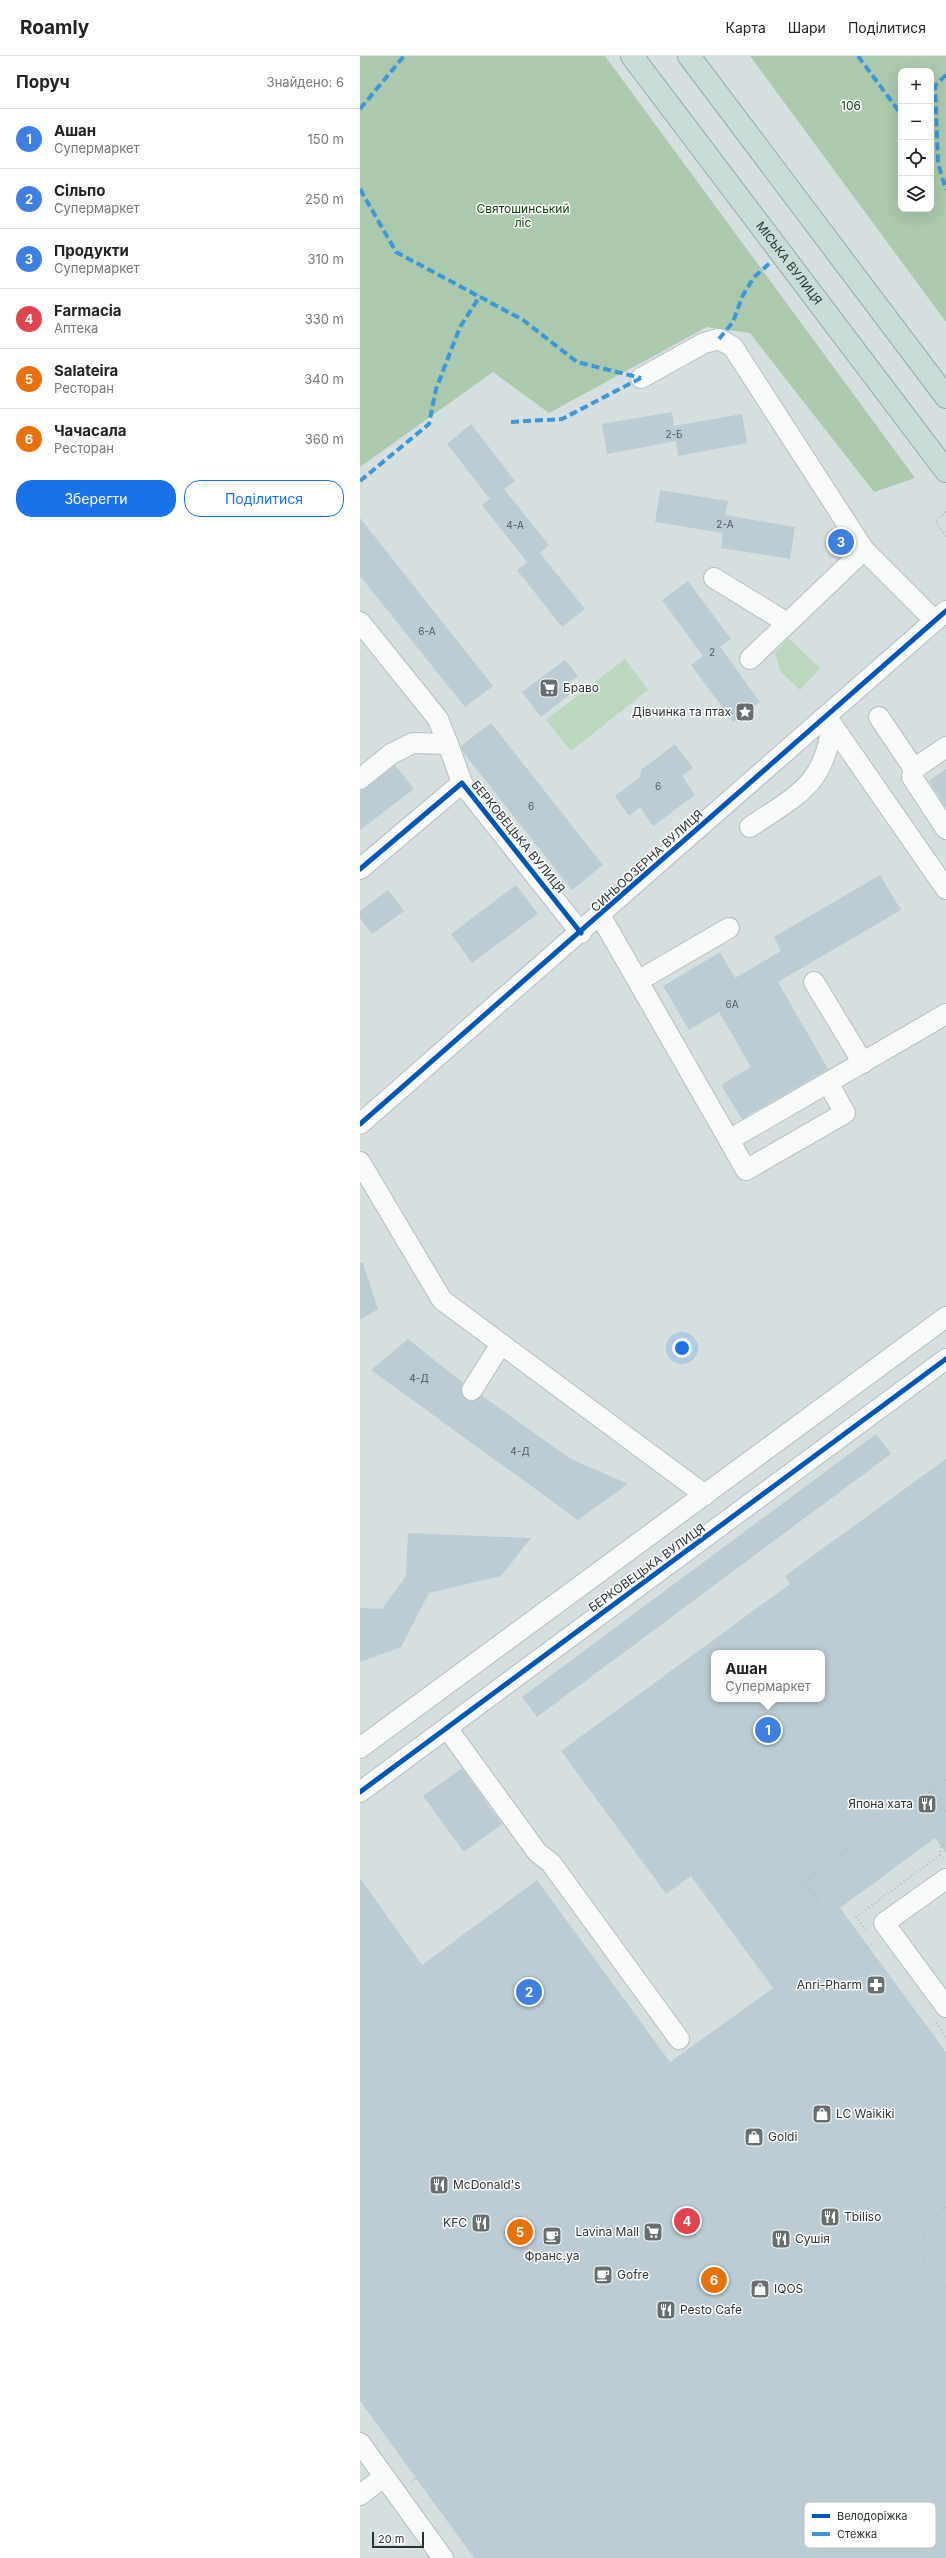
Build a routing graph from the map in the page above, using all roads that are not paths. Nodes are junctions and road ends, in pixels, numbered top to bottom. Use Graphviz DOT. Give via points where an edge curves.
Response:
graph roads {
  1 [pos="632,56"];
  2 [pos="689,56"];
  3 [pos="641,378"];
  4 [pos="946,397"];
  5 [pos="946,471"];
  6 [pos="864,550"];
  7 [pos="714,578"];
  8 [pos="940,616"];
  9 [pos="360,622"];
  10 [pos="787,623"];
  11 [pos="750,659"];
  12 [pos="879,717"];
  13 [pos="829,720"];
  14 [pos="448,744"];
  15 [pos="946,747"];
  16 [pos="914,769"];
  17 [pos="360,778"];
  18 [pos="462,783"];
  19 [pos="750,827"];
  20 [pos="946,829"];
  21 [pos="360,869"];
  22 [pos="946,889"];
  23 [pos="600,915"];
  24 [pos="729,928"];
  25 [pos="581,933"];
  26 [pos="638,981"];
  27 [pos="814,982"];
  28 [pos="946,1014"];
  29 [pos="863,1063"];
  30 [pos="828,1083"];
  31 [pos="360,1124"];
  32 [pos="729,1140"];
  33 [pos="360,1162"];
  34 [pos="946,1317"];
  35 [pos="501,1344"];
  36 [pos="946,1359"];
  37 [pos="472,1390"];
  38 [pos="705,1495"];
  39 [pos="447,1728"];
  40 [pos="360,1748"];
  41 [pos="360,1792"];
  42 [pos="946,1879"];
  43 [pos="946,2007"];
  44 [pos="679,2039"];
  45 [pos="360,2443"];
  46 [pos="384,2477"];
  47 [pos="360,2495"];
  48 [pos="443,2558"];
  1 -- 5 [label="highway, МІСЬКА ВУЛИЦЯ"];
  2 -- 4 [label="highway"];
  3 -- 6 [label="street" via="704,343 718,340 733,347"];
  6 -- 8 [label="street"];
  6 -- 10 [label="street"];
  7 -- 10 [label="street"];
  8 -- 13 [label="street, СИНЬООЗЕРНА ВУЛИЦЯ"];
  9 -- 14 [label="street" via="438,719"];
  10 -- 11 [label="street"];
  12 -- 16 [label="street"];
  13 -- 19 [label="street" via="829,748 818,773 804,790"];
  13 -- 22 [label="street"];
  13 -- 23 [label="street, СИНЬООЗЕРНА ВУЛИЦЯ"];
  14 -- 17 [label="street" via="413,743 391,754"];
  14 -- 18 [label="street"];
  15 -- 16 [label="street"];
  16 -- 20 [label="street" via="913,781"];
  18 -- 21 [label="street, БЕРКОВЕЦЬКА ВУЛИЦЯ"];
  18 -- 25 [label="street, БЕРКОВЕЦЬКА ВУЛИЦЯ"];
  23 -- 25 [label="street, СИНЬООЗЕРНА ВУЛИЦЯ"];
  23 -- 26 [label="street"];
  24 -- 26 [label="street"];
  25 -- 31 [label="street, СИНЬООЗЕРНА ВУЛИЦЯ"];
  26 -- 32 [label="street"];
  27 -- 29 [label="street"];
  28 -- 29 [label="street"];
  29 -- 30 [label="street"];
  30 -- 32 [label="street"];
  30 -- 32 [label="street" via="845,1114 746,1170"];
  33 -- 35 [label="street" via="442,1300"];
  34 -- 38 [label="street, БЕРКОВЕЦЬКА ВУЛИЦЯ"];
  35 -- 37 [label="street"];
  35 -- 38 [label="street"];
  36 -- 39 [label="street, БЕРКОВЕЦЬКА ВУЛИЦЯ"];
  38 -- 40 [label="street, БЕРКОВЕЦЬКА ВУЛИЦЯ"];
  39 -- 41 [label="street, БЕРКОВЕЦЬКА ВУЛИЦЯ"];
  39 -- 44 [label="street" via="537,1852 551,1863"];
  42 -- 43 [label="street" via="884,1923"];
  45 -- 46 [label="street"];
  46 -- 47 [label="street"];
  46 -- 48 [label="street"];
}
